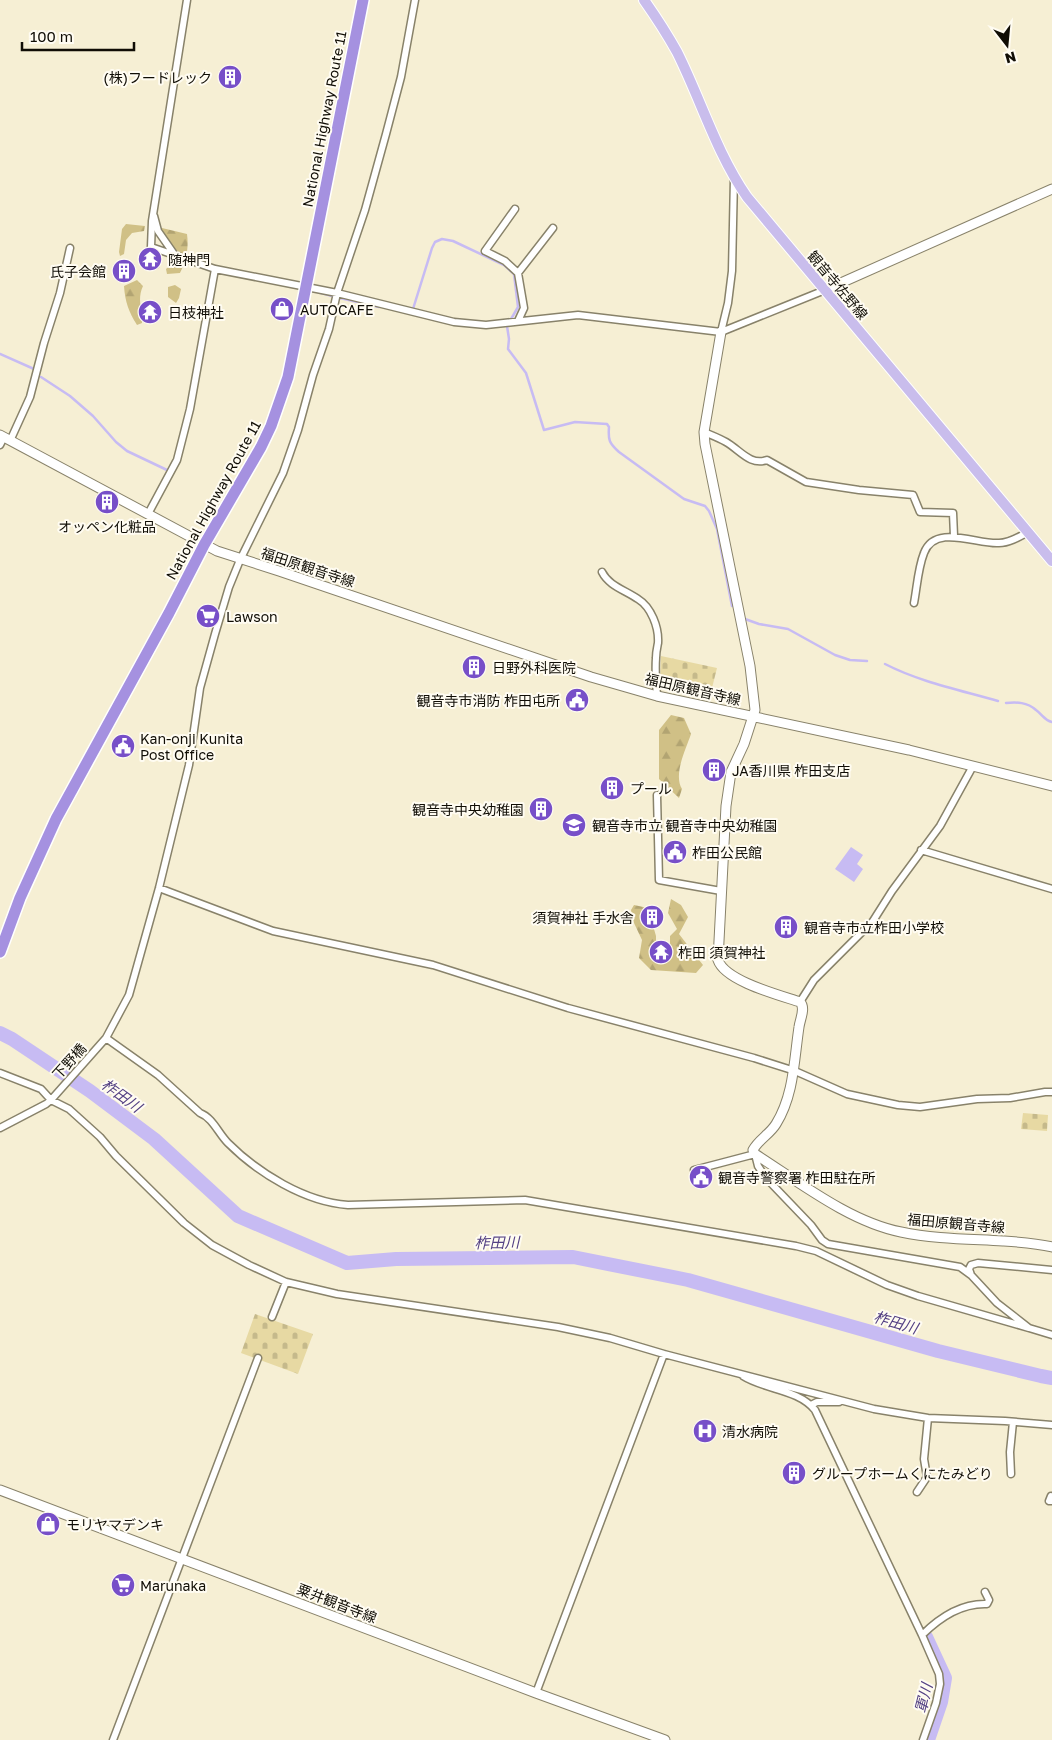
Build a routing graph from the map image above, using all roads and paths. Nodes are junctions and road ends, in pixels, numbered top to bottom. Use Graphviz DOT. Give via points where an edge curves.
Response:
graph roads {
  1 [pos="187,0"];
  2 [pos="363,0"];
  3 [pos="415,0"];
  4 [pos="644,0"];
  5 [pos="734,178"];
  6 [pos="1052,189"];
  7 [pos="514,209"];
  8 [pos="154,213"];
  9 [pos="553,228"];
  10 [pos="70,248"];
  11 [pos="174,254"];
  12 [pos="215,269"];
  13 [pos="518,273"];
  14 [pos="306,287"];
  15 [pos="825,290"];
  16 [pos="337,293"];
  17 [pos="518,321"];
  18 [pos="721,332"];
  19 [pos="704,432"];
  20 [pos="3,439"];
  21 [pos="148,514"];
  22 [pos="1028,532"];
  23 [pos="954,536"];
  24 [pos="204,545"];
  25 [pos="240,560"];
  26 [pos="1052,561"];
  27 [pos="602,572"];
  28 [pos="914,603"];
  29 [pos="657,696"];
  30 [pos="753,717"];
  31 [pos="973,766"];
  32 [pos="1052,786"];
  33 [pos="657,795"];
  34 [pos="921,850"];
  35 [pos="159,888"];
  36 [pos="1052,889"];
  37 [pos="721,891"];
  38 [pos="0,952"];
  39 [pos="800,1002"];
  40 [pos="106,1038"];
  41 [pos="795,1071"];
  42 [pos="0,1073"];
  43 [pos="1052,1092"];
  44 [pos="51,1100"];
  45 [pos="0,1128"];
  46 [pos="755,1154"];
  47 [pos="694,1170"];
  48 [pos="822,1240"];
  49 [pos="1052,1247"];
  50 [pos="816,1251"];
  51 [pos="1052,1270"];
  52 [pos="971,1275"];
  53 [pos="286,1282"];
  54 [pos="272,1317"];
  55 [pos="1029,1328"];
  56 [pos="1052,1335"];
  57 [pos="664,1354"];
  58 [pos="258,1358"];
  59 [pos="738,1372"];
  60 [pos="844,1401"];
  61 [pos="811,1405"];
  62 [pos="928,1418"];
  63 [pos="1013,1422"];
  64 [pos="1052,1425"];
  65 [pos="1011,1474"];
  66 [pos="0,1490"];
  67 [pos="917,1492"];
  68 [pos="181,1559"];
  69 [pos="986,1592"];
  70 [pos="922,1636"];
  71 [pos="536,1693"];
  72 [pos="113,1740"];
  73 [pos="665,1740"];
  74 [pos="923,1740"];
  1 -- 8 [label="street"];
  2 -- 14 [label="highway, National Highway Route 11"];
  3 -- 16 [label="street, 下野橋" via="401,77 365,210"];
  4 -- 5 [label="main road, 観音寺佐野線" via="678,54"];
  5 -- 15 [label="main road, 観音寺佐野線"];
  5 -- 18 [label="street" via="732,271"];
  6 -- 15 [label="main road"];
  7 -- 13 [label="street" via="485,251 505,261"];
  8 -- 11 [label="street" via="158,232"];
  8 -- 11 [label="street" via="151,247"];
  9 -- 13 [label="street"];
  10 -- 20 [label="street" via="30,397"];
  11 -- 12 [label="street"];
  12 -- 14 [label="street"];
  12 -- 21 [label="street" via="190,409 177,460"];
  13 -- 17 [label="street" via="524,308"];
  14 -- 16 [label="street"];
  14 -- 24 [label="highway, National Highway Route 11" via="288,377 271,426"];
  15 -- 18 [label="street"];
  15 -- 22 [label="main road, 観音寺佐野線"];
  16 -- 17 [label="street" via="454,322 486,325"];
  16 -- 25 [label="street, 下野橋" via="283,473"];
  17 -- 18 [label="street" via="578,315"];
  18 -- 19 [label="main road"];
  19 -- 23 [label="street" via="727,442 750,460 767,460 806,482 913,495 920,512 953,513"];
  19 -- 30 [label="main road" via="750,666"];
  20 -- 21 [label="main road, 福田原観音寺線"];
  21 -- 24 [label="main road, 福田原観音寺線"];
  22 -- 23 [label="street" via="998,544"];
  22 -- 26 [label="main road, 観音寺佐野線"];
  23 -- 28 [label="street" via="930,543 924,552"];
  24 -- 25 [label="main road, 福田原観音寺線"];
  24 -- 38 [label="highway, National Highway Route 11" via="41,850"];
  25 -- 29 [label="main road, 福田原観音寺線"];
  25 -- 35 [label="street, 下野橋" via="200,688 189,765"];
  27 -- 29 [label="street" via="612,584 649,608 658,641"];
  29 -- 30 [label="main road, 福田原観音寺線"];
  30 -- 31 [label="main road"];
  30 -- 37 [label="main road, 福田原観音寺線" via="731,772"];
  31 -- 32 [label="main road"];
  31 -- 34 [label="street" via="940,826"];
  33 -- 37 [label="street" via="659,880"];
  34 -- 36 [label="street"];
  34 -- 39 [label="street" via="873,921 814,980"];
  35 -- 40 [label="street, 下野橋" via="129,995"];
  35 -- 41 [label="street" via="273,931 433,965 568,1008"];
  37 -- 39 [label="main road, 福田原観音寺線" via="717,953 720,966 738,979"];
  39 -- 41 [label="main road" via="803,1009"];
  40 -- 44 [label="street, 下野橋"];
  40 -- 50 [label="street" via="208,1116 227,1143 257,1167 284,1184 334,1204 526,1200"];
  41 -- 43 [label="street" via="847,1094 898,1106 920,1107"];
  41 -- 46 [label="main road" via="782,1113 775,1126 754,1148"];
  42 -- 44 [label="street" via="41,1090"];
  44 -- 45 [label="street, 下野橋"];
  44 -- 53 [label="street" via="83,1121 212,1245"];
  46 -- 47 [label="street"];
  46 -- 48 [label="street" via="766,1178"];
  46 -- 49 [label="main road, 福田原観音寺線" via="844,1210 879,1227 922,1235"];
  48 -- 50 [label="street"];
  48 -- 52 [label="street" via="828,1244 960,1267"];
  50 -- 55 [label="street" via="887,1285"];
  51 -- 52 [label="street" via="978,1263 971,1265"];
  52 -- 55 [label="street"];
  53 -- 54 [label="street"];
  53 -- 57 [label="street" via="337,1294 558,1327"];
  55 -- 56 [label="street"];
  57 -- 59 [label="street"];
  57 -- 71 [label="street"];
  58 -- 68 [label="street"];
  59 -- 60 [label="street"];
  59 -- 61 [label="street" via="753,1382 794,1395"];
  60 -- 61 [label="street"];
  60 -- 62 [label="street"];
  61 -- 70 [label="street"];
  62 -- 63 [label="street"];
  62 -- 67 [label="street" via="924,1459 927,1477"];
  63 -- 64 [label="street"];
  63 -- 65 [label="street"];
  66 -- 68 [label="main road, 粟井観音寺線"];
  68 -- 71 [label="main road, 粟井観音寺線"];
  68 -- 72 [label="street"];
  69 -- 70 [label="street" via="987,1604 963,1607 941,1618"];
  70 -- 74 [label="street" via="940,1684"];
  71 -- 73 [label="main road, 粟井観音寺線"];
}
